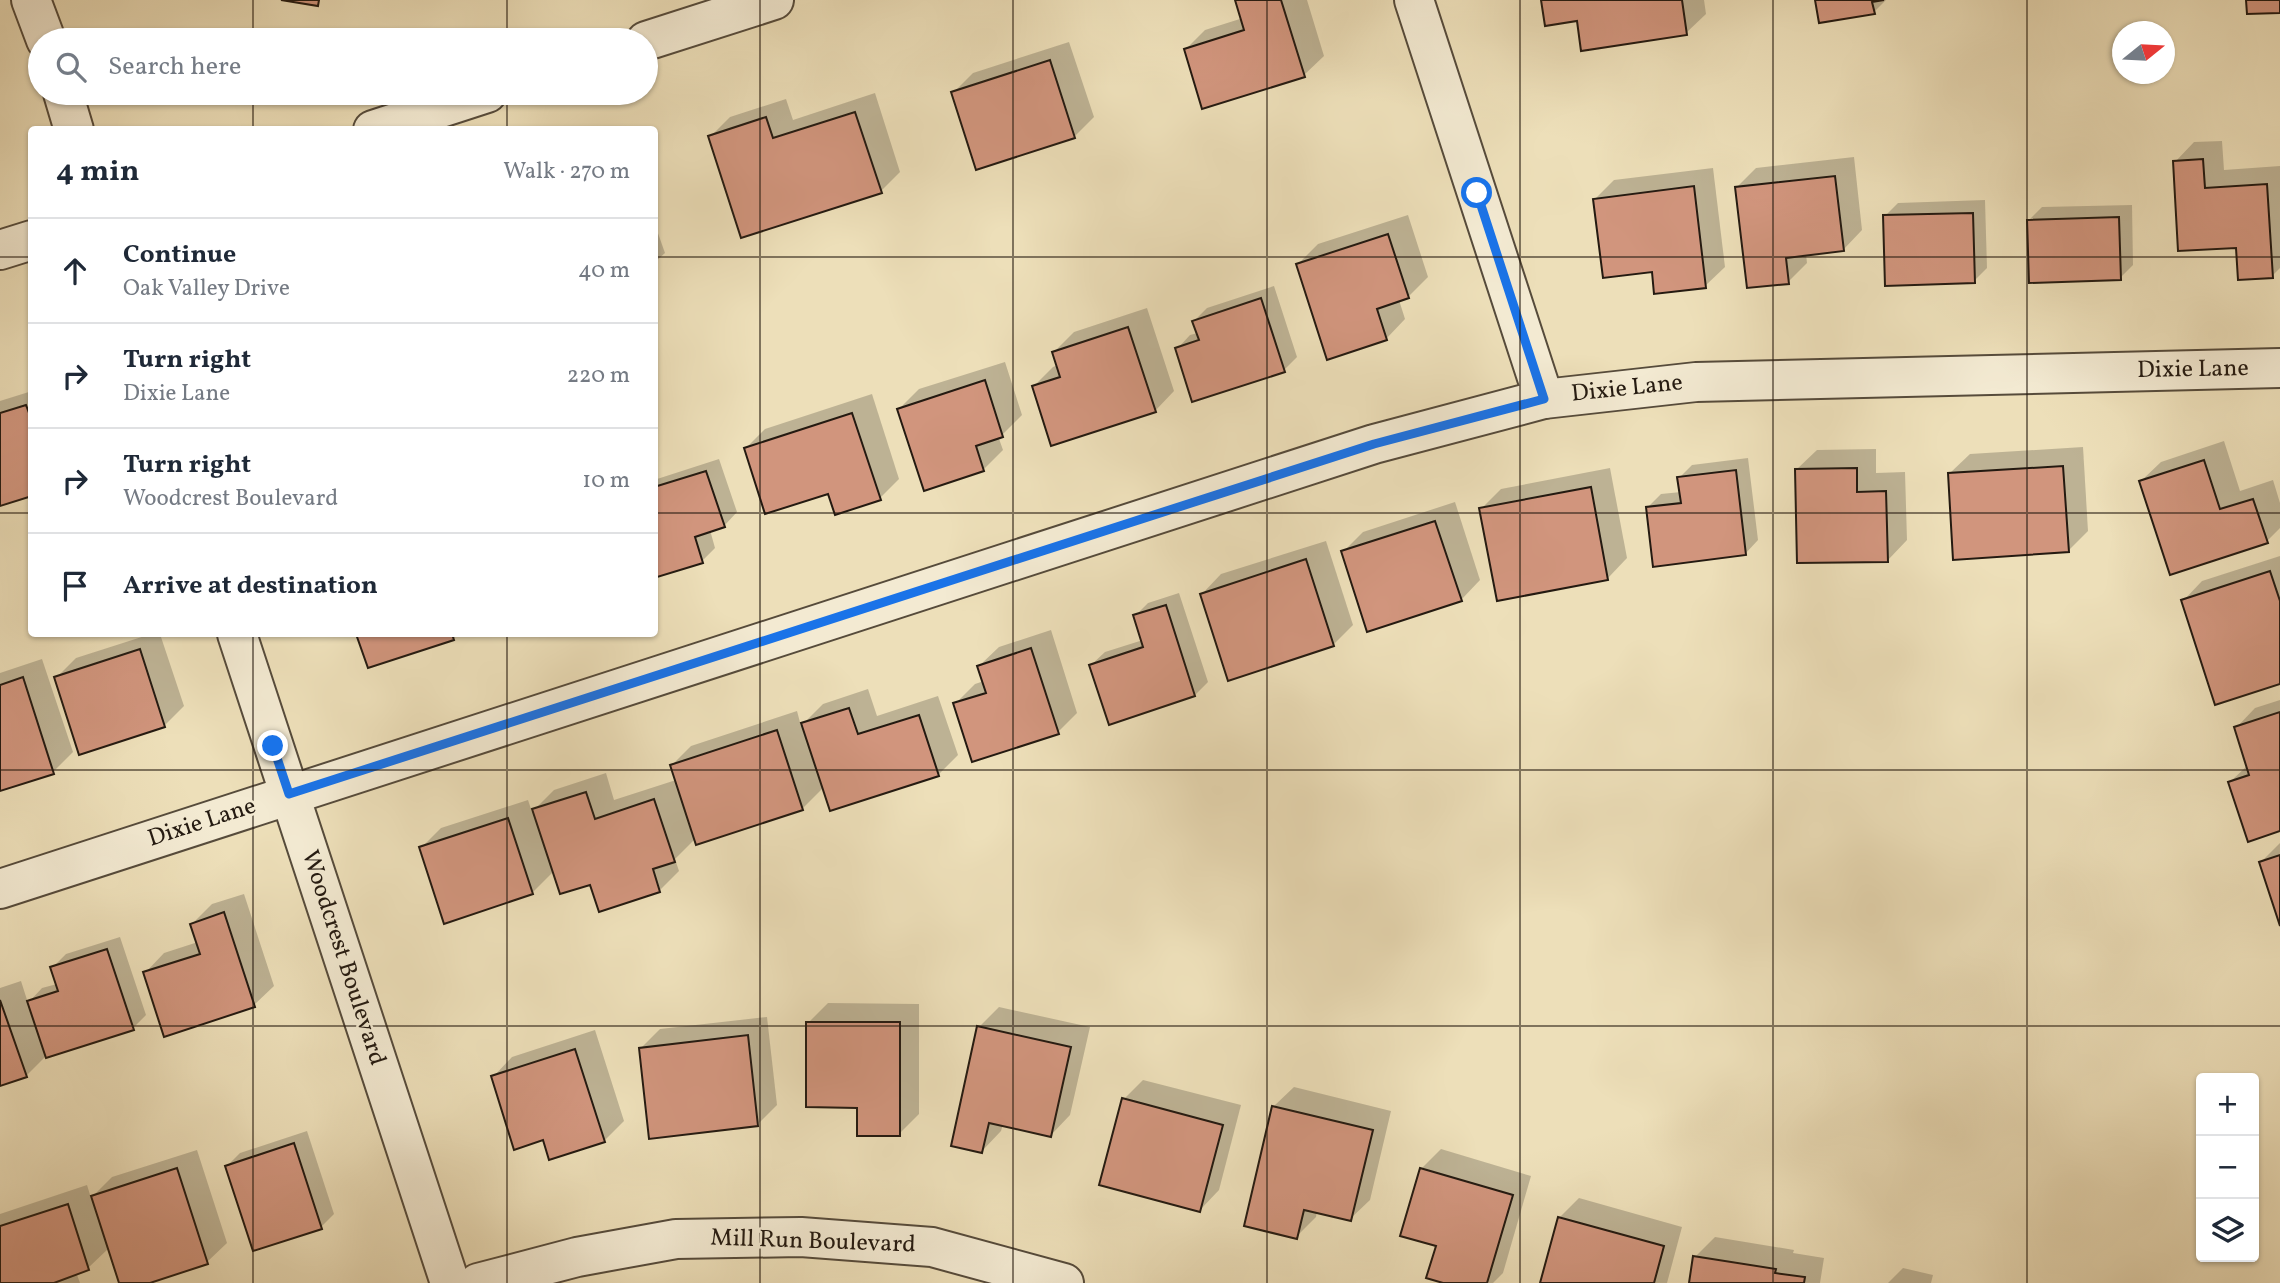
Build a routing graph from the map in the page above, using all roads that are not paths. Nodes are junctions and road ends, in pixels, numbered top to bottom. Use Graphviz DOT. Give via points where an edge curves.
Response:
graph roads {
  1 [pos="31,0"];
  2 [pos="774,0"];
  3 [pos="1414,0"];
  4 [pos="42,28"];
  5 [pos="658,37"];
  6 [pos="67,105"];
  7 [pos="450,105"];
  8 [pos="74,126"];
  9 [pos="385,126"];
  10 [pos="28,241"];
  11 [pos="0,250"];
  12 [pos="2280,368"];
  13 [pos="1544,399"];
  14 [pos="238,637"];
  15 [pos="289,794"];
  16 [pos="0,889"];
  17 [pos="450,1283"];
  18 [pos="478,1283"];
  19 [pos="1064,1283"];
  1 -- 4 [label="street"];
  2 -- 5 [label="street"];
  3 -- 13 [label="street"];
  6 -- 8 [label="street"];
  7 -- 9 [label="street"];
  10 -- 11 [label="street"];
  12 -- 13 [label="street, Dixie Lane" via="1696,382"];
  13 -- 15 [label="street, Dixie Lane" via="1374,444"];
  14 -- 15 [label="street, Woodcrest Boulevard"];
  15 -- 16 [label="street, Dixie Lane"];
  15 -- 17 [label="street, Woodcrest Boulevard"];
  18 -- 19 [label="street, Mill Run Boulevard" via="577,1257 676,1239 801,1237 932,1247"];
}
